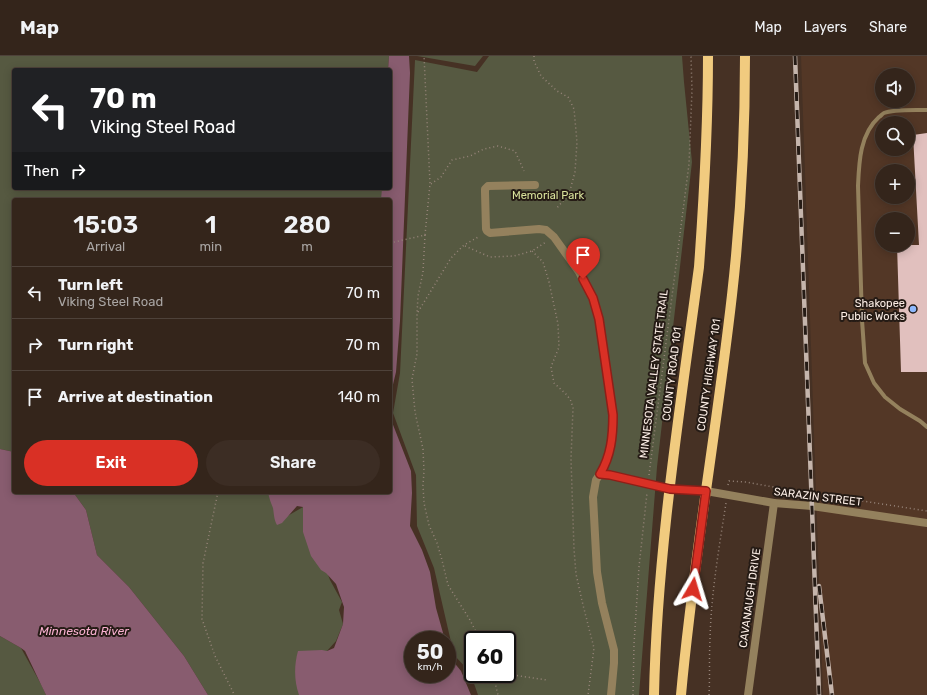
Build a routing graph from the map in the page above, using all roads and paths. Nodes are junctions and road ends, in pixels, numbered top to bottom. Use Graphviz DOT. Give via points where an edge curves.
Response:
graph roads {
  1 [pos="424,56"];
  2 [pos="534,56"];
  3 [pos="691,56"];
  4 [pos="708,56"];
  5 [pos="745,56"];
  6 [pos="927,110"];
  7 [pos="524,171"];
  8 [pos="430,184"];
  9 [pos="535,186"];
  10 [pos="556,209"];
  11 [pos="487,231"];
  12 [pos="424,235"];
  13 [pos="554,237"];
  14 [pos="392,242"];
  15 [pos="464,245"];
  16 [pos="532,251"];
  17 [pos="417,314"];
  18 [pos="927,427"];
  19 [pos="600,474"];
  20 [pos="648,484"];
  21 [pos="670,489"];
  22 [pos="706,491"];
  23 [pos="218,494"];
  24 [pos="727,495"];
  25 [pos="774,503"];
  26 [pos="927,511"];
  27 [pos="927,523"];
  28 [pos="476,631"];
  29 [pos="516,675"];
  30 [pos="547,680"];
  31 [pos="495,683"];
  32 [pos="234,695"];
  33 [pos="498,695"];
  34 [pos="588,695"];
  35 [pos="611,695"];
  36 [pos="633,695"];
  37 [pos="654,695"];
  38 [pos="681,695"];
  39 [pos="709,695"];
  40 [pos="748,695"];
  1 -- 8 [label="path"];
  2 -- 10 [label="path" via="540,76 568,97 574,109 577,142 575,172 569,194"];
  3 -- 20 [label="path, MINNESOTA VALLEY STATE TRAIL" via="689,164"];
  4 -- 21 [label="main road, COUNTY ROAD 101" via="705,181 700,253"];
  5 -- 22 [label="main road, COUNTY HIGHWAY 101" via="742,184 736,254"];
  6 -- 18 [label="lane" via="884,113 873,123 866,135 858,165 865,363 874,383 885,397"];
  7 -- 8 [label="path" via="515,151 498,146 452,160 441,177"];
  8 -- 12 [label="path"];
  9 -- 11 [label="street" via="488,186 485,189"];
  11 -- 13 [label="street" via="539,229 546,230"];
  11 -- 15 [label="path"];
  12 -- 14 [label="path"];
  12 -- 17 [label="path" via="423,272"];
  13 -- 16 [label="path"];
  13 -- 19 [label="street" via="583,279 593,298 599,319 613,415 610,450"];
  15 -- 16 [label="path" via="490,257 514,256"];
  15 -- 17 [label="path" via="451,258"];
  16 -- 34 [label="path" via="543,262 558,324 559,347 551,367 554,383 571,400 573,408 571,459 576,574 594,648"];
  17 -- 28 [label="path" via="417,354 412,379 415,412 423,449 424,503 448,585"];
  19 -- 20 [label="street, SARAZIN STREET"];
  19 -- 35 [label="street" via="594,486 593,504 597,572 614,650"];
  20 -- 21 [label="street, SARAZIN STREET"];
  20 -- 36 [label="path, MINNESOTA VALLEY STATE TRAIL" via="634,644"];
  21 -- 22 [label="street, SARAZIN STREET"];
  21 -- 37 [label="main road, COUNTY ROAD 101" via="660,589"];
  22 -- 24 [label="street, SARAZIN STREET"];
  22 -- 38 [label="main road, COUNTY HIGHWAY 101"];
  23 -- 32 [label="path" via="203,563 202,619 215,656"];
  24 -- 25 [label="street, SARAZIN STREET"];
  24 -- 26 [label="path" via="729,481 795,491 805,495 818,494"];
  24 -- 39 [label="path" via="711,615"];
  25 -- 27 [label="street, SARAZIN STREET"];
  25 -- 40 [label="street, CAVANAUGH DRIVE"];
  29 -- 30 [label="path"];
  31 -- 33 [label="path"];
}
